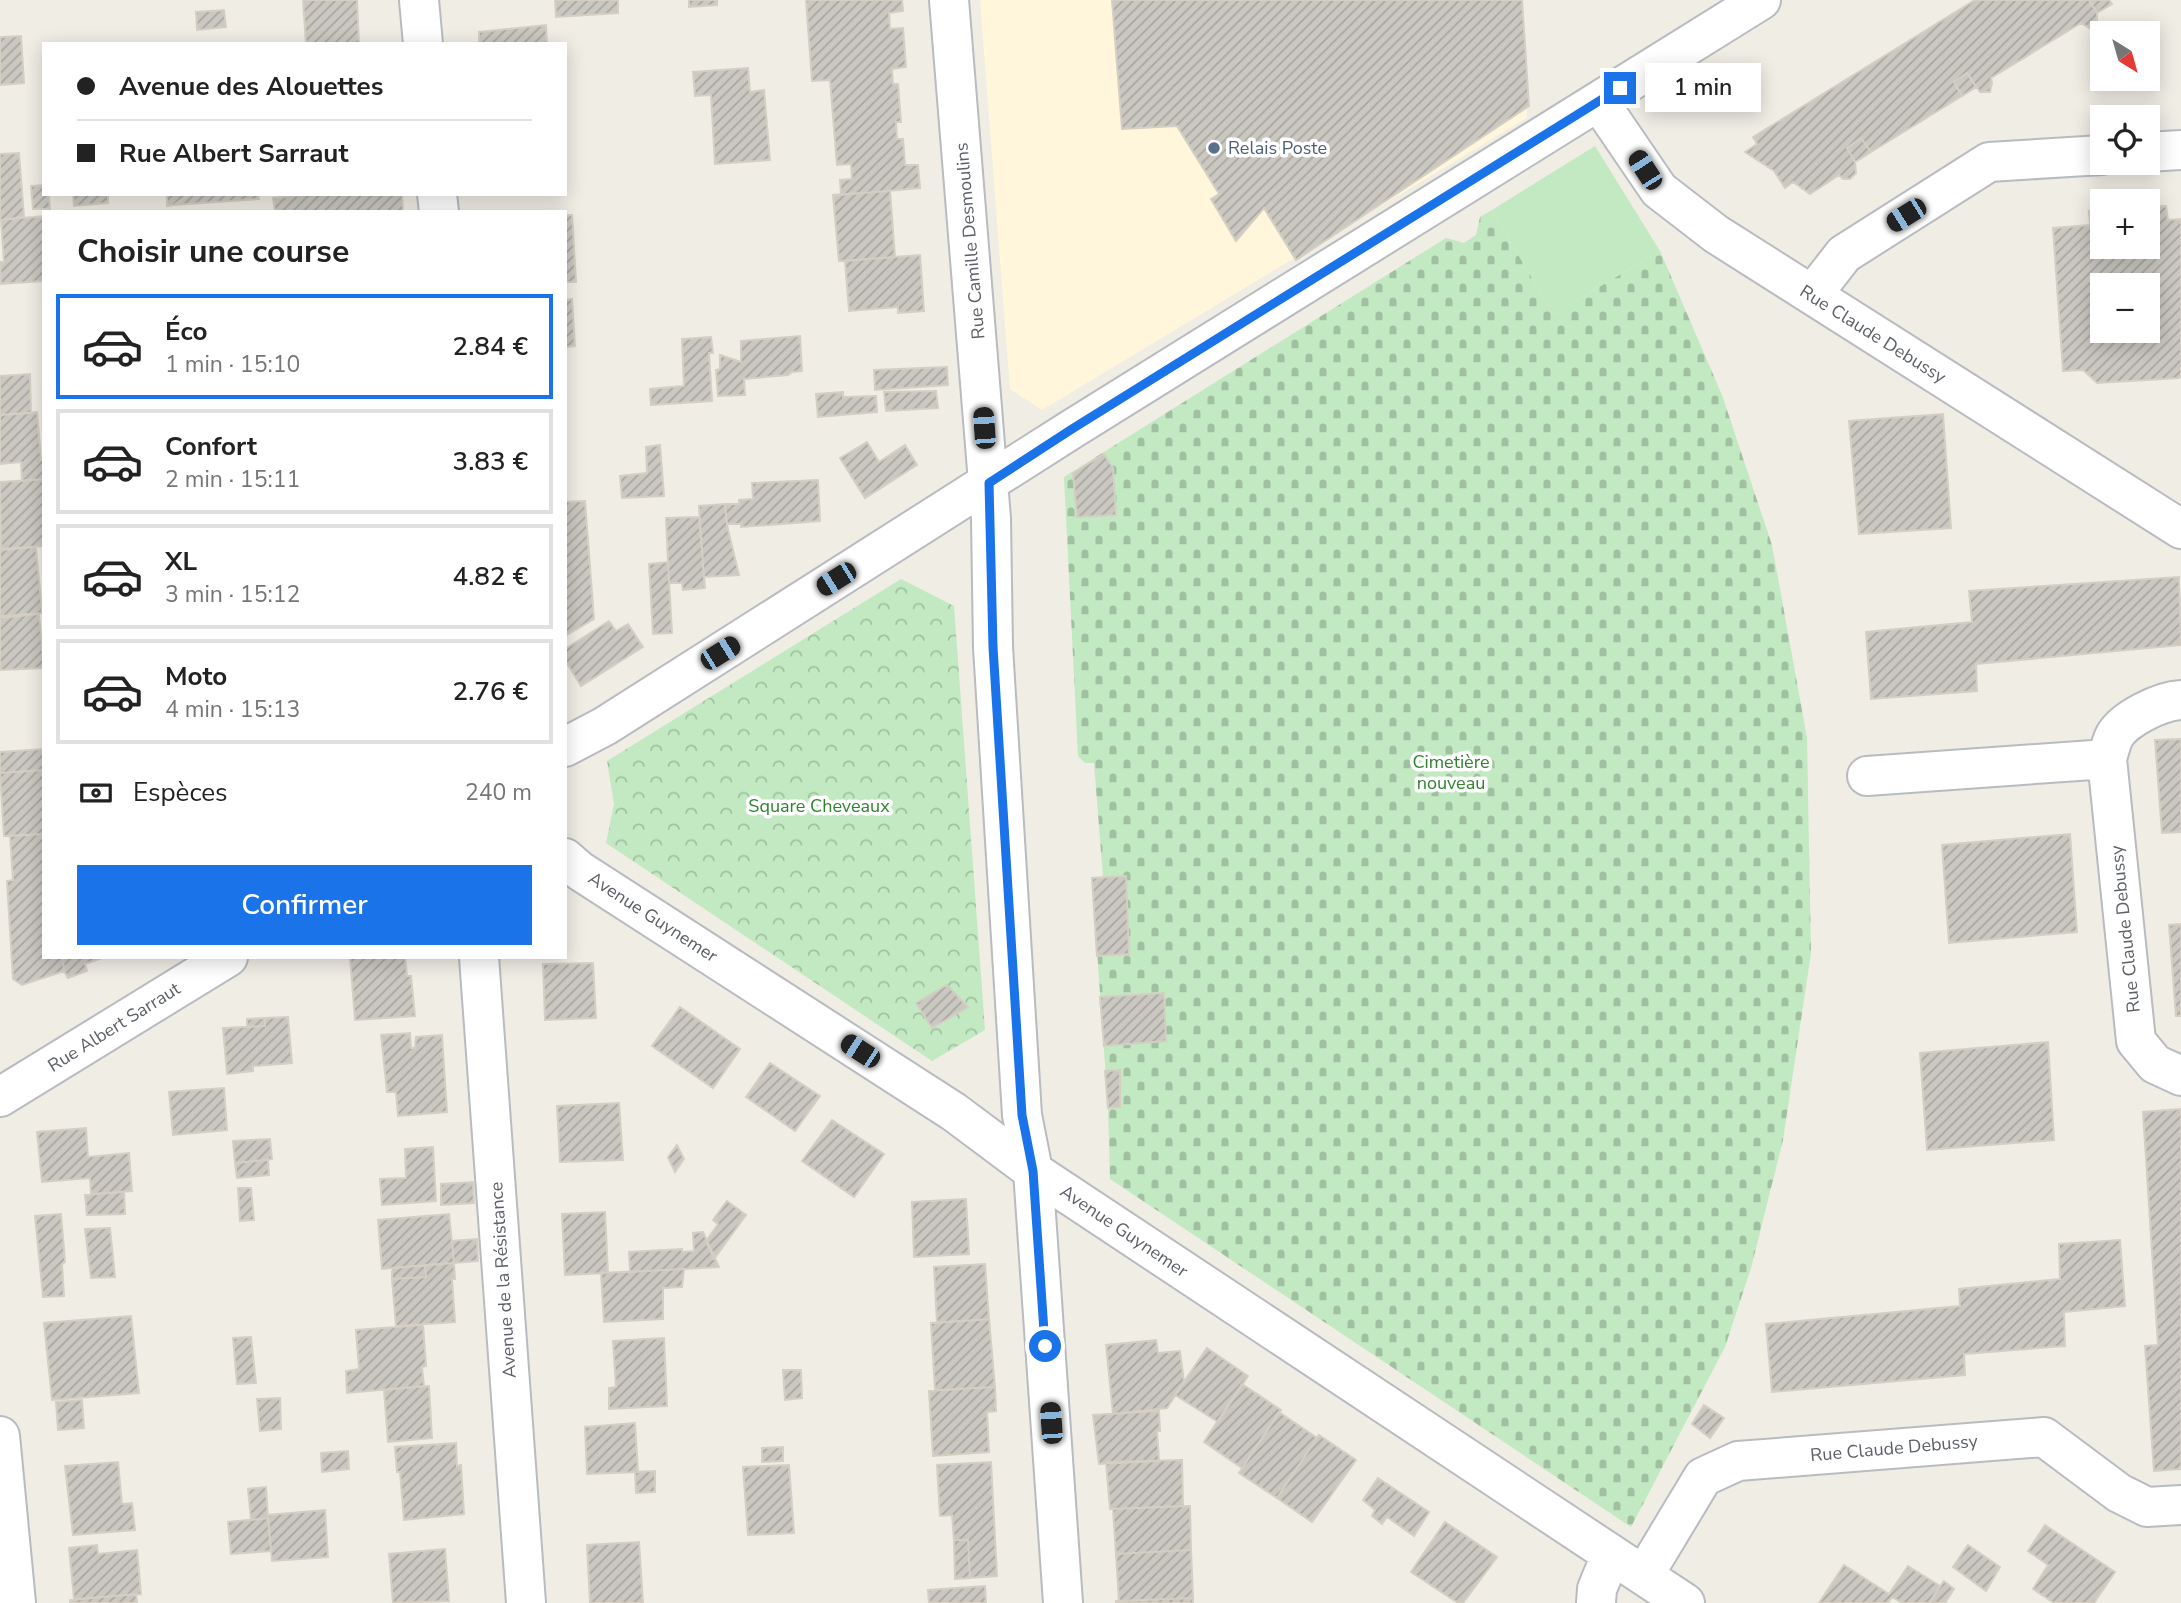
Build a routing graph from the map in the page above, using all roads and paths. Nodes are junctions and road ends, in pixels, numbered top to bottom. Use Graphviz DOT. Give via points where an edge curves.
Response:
graph roads {
  1 [pos="418,0"];
  2 [pos="949,0"];
  3 [pos="1761,0"];
  4 [pos="424,42"];
  5 [pos="1600,102"];
  6 [pos="2181,150"];
  7 [pos="2160,151"];
  8 [pos="2090,156"];
  9 [pos="1812,295"];
  10 [pos="989,483"];
  11 [pos="2181,529"];
  12 [pos="2181,700"];
  13 [pos="567,746"];
  14 [pos="2107,759"];
  15 [pos="1867,776"];
  16 [pos="567,860"];
  17 [pos="225,959"];
  18 [pos="479,959"];
  19 [pos="2181,1076"];
  20 [pos="0,1097"];
  21 [pos="1033,1171"];
  22 [pos="0,1436"];
  23 [pos="2181,1505"];
  24 [pos="1611,1555"];
  25 [pos="1644,1575"];
  26 [pos="16,1603"];
  27 [pos="526,1603"];
  28 [pos="1063,1603"];
  29 [pos="1596,1603"];
  30 [pos="1685,1603"];
  1 -- 4 [label="street"];
  2 -- 10 [label="street, Rue Camille Desmoulins"];
  3 -- 5 [label="street"];
  5 -- 9 [label="street, Rue Claude Debussy" via="1659,190 1716,234"];
  5 -- 10 [label="street"];
  6 -- 7 [label="street"];
  8 -- 9 [label="street" via="1989,162 1844,254"];
  9 -- 11 [label="street, Rue Claude Debussy"];
  10 -- 13 [label="street"];
  10 -- 21 [label="street, Rue Camille Desmoulins" via="993,647 1021,1102"];
  12 -- 14 [label="street, Rue Claude Debussy" via="2170,700 2126,721 2114,736"];
  14 -- 15 [label="street"];
  14 -- 19 [label="street, Rue Claude Debussy" via="2136,1041 2155,1064"];
  16 -- 21 [label="street, Avenue Guynemer" via="954,1112"];
  17 -- 20 [label="street, Rue Albert Sarraut"];
  18 -- 27 [label="street, Avenue de la Résistance"];
  21 -- 24 [label="street, Avenue Guynemer"];
  21 -- 28 [label="street, Rue Camille Desmoulins"];
  22 -- 26 [label="street"];
  23 -- 25 [label="street, Rue Claude Debussy" via="2147,1507 2119,1493 2044,1437 1738,1461 1703,1476"];
  24 -- 25 [label="street, Avenue Guynemer"];
  24 -- 29 [label="street"];
  25 -- 30 [label="street, Avenue Guynemer"];
}
